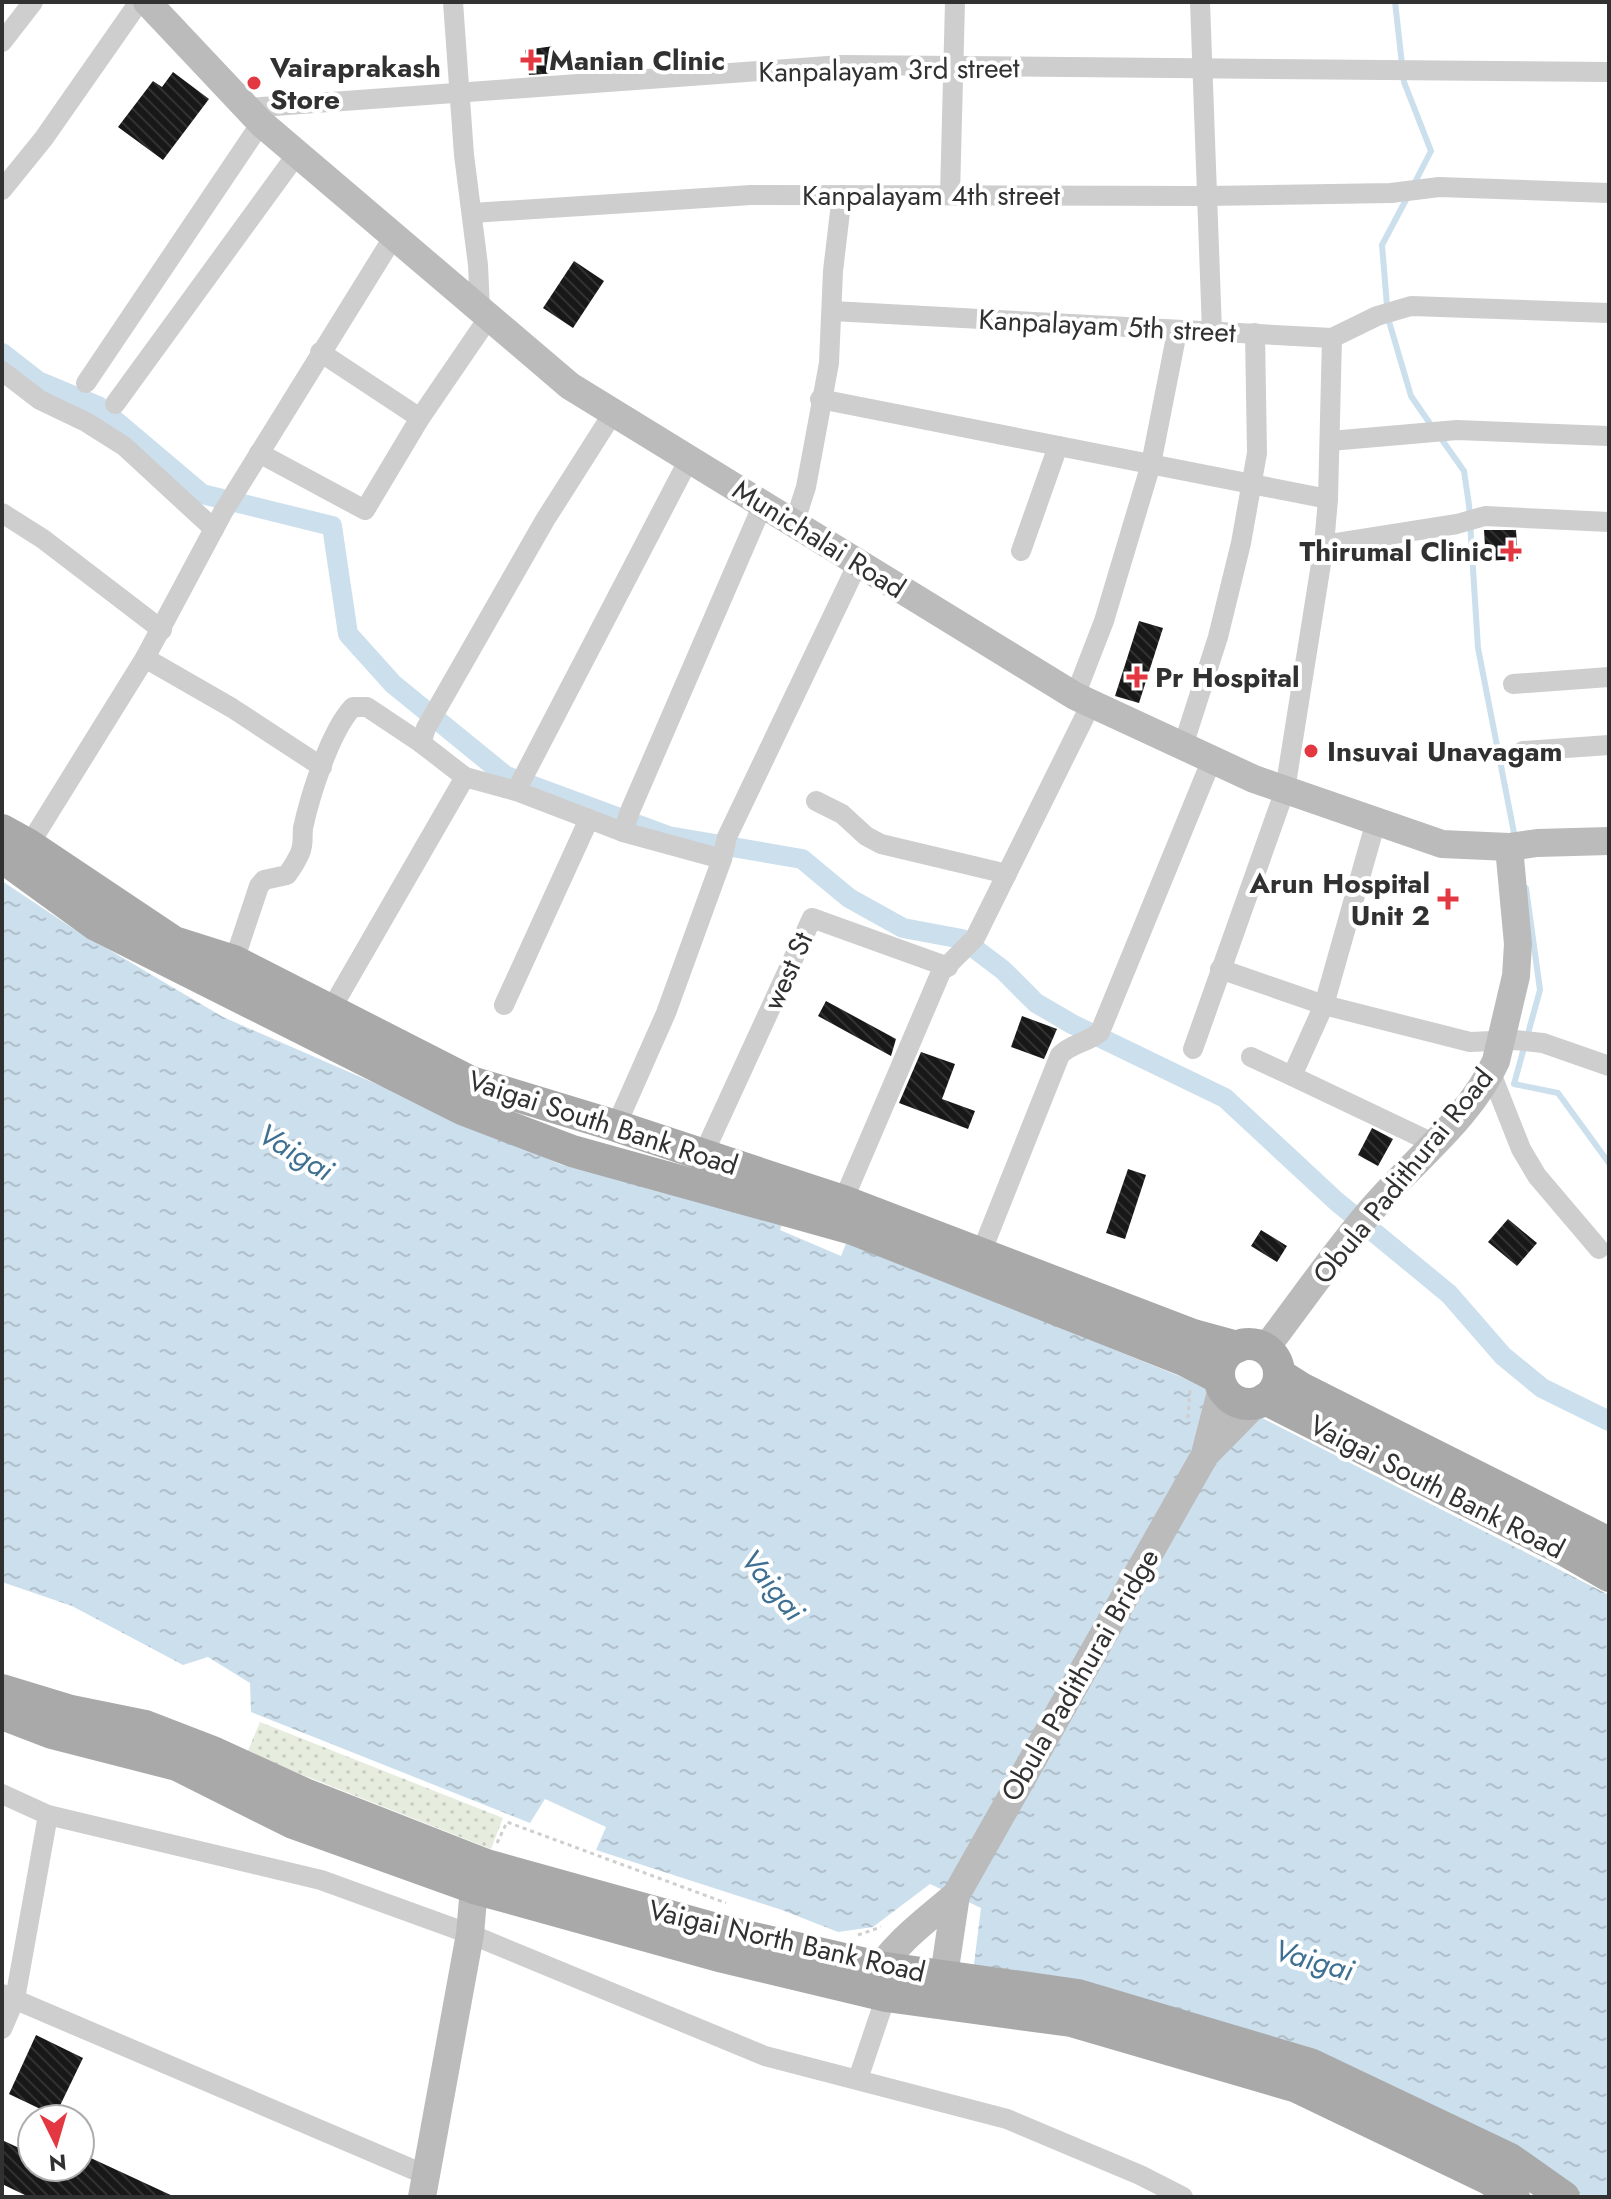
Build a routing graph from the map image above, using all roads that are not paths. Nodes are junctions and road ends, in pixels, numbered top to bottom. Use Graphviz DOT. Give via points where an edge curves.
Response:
graph roads {
  1 [pos="33,2"];
  2 [pos="139,2"];
  3 [pos="147,2"];
  4 [pos="453,2"];
  5 [pos="955,2"];
  6 [pos="1200,2"];
  7 [pos="2,42"];
  8 [pos="952,66"];
  9 [pos="1203,68"];
  10 [pos="1609,72"];
  11 [pos="459,93"];
  12 [pos="254,116"];
  13 [pos="297,154"];
  14 [pos="2,190"];
  15 [pos="1609,193"];
  16 [pos="842,195"];
  17 [pos="950,195"];
  18 [pos="1206,196"];
  19 [pos="472,213"];
  20 [pos="394,236"];
  21 [pos="832,311"];
  22 [pos="484,313"];
  23 [pos="1609,313"];
  24 [pos="1212,331"];
  25 [pos="1177,332"];
  26 [pos="1255,333"];
  27 [pos="1332,338"];
  28 [pos="320,352"];
  29 [pos="2,371"];
  30 [pos="86,383"];
  31 [pos="820,399"];
  32 [pos="115,404"];
  33 [pos="613,413"];
  34 [pos="420,418"];
  35 [pos="1609,436"];
  36 [pos="1330,441"];
  37 [pos="1058,446"];
  38 [pos="259,453"];
  39 [pos="689,459"];
  40 [pos="1151,464"];
  41 [pos="1251,482"];
  42 [pos="1328,499"];
  43 [pos="763,504"];
  44 [pos="2,513"];
  45 [pos="218,521"];
  46 [pos="1609,522"];
  47 [pos="794,524"];
  48 [pos="1324,545"];
  49 [pos="1021,551"];
  50 [pos="858,563"];
  51 [pos="162,630"];
  52 [pos="145,658"];
  53 [pos="1609,677"];
  54 [pos="1513,684"];
  55 [pos="1083,700"];
  56 [pos="424,735"];
  57 [pos="1609,745"];
  58 [pos="1183,746"];
  59 [pos="1523,751"];
  60 [pos="1212,759"];
  61 [pos="322,767"];
  62 [pos="465,777"];
  63 [pos="1285,790"];
  64 [pos="516,791"];
  65 [pos="816,801"];
  66 [pos="589,819"];
  67 [pos="1376,821"];
  68 [pos="623,832"];
  69 [pos="1609,841"];
  70 [pos="11,844"];
  71 [pos="1523,845"];
  72 [pos="722,859"];
  73 [pos="1007,874"];
  74 [pos="961,952"];
  75 [pos="234,961"];
  76 [pos="1220,969"];
  77 [pos="504,1005"];
  78 [pos="1324,1005"];
  79 [pos="330,1011"];
  80 [pos="1509,1040"];
  81 [pos="1193,1049"];
  82 [pos="1251,1057"];
  83 [pos="1609,1066"];
  84 [pos="1491,1073"];
  85 [pos="1292,1076"];
  86 [pos="616,1126"];
  87 [pos="1433,1143"];
  88 [pos="703,1155"];
  89 [pos="843,1201"];
  90 [pos="1599,1249"];
  91 [pos="981,1253"];
  92 [pos="1260,1375"];
  93 [pos="1220,1383"];
  94 [pos="1205,1455"];
  95 [pos="1609,1543"];
  96 [pos="1609,1576"];
  97 [pos="2,1690"];
  98 [pos="2,1714"];
  99 [pos="2,1794"];
  100 [pos="48,1815"];
  101 [pos="484,1868"];
  102 [pos="956,1895"];
  103 [pos="470,1934"];
  104 [pos="941,1981"];
  105 [pos="877,1985"];
  106 [pos="8,1996"];
  107 [pos="2,2029"];
  108 [pos="858,2079"];
  109 [pos="424,2186"];
  110 [pos="1183,2197"];
  111 [pos="1514,2197"];
  112 [pos="1564,2197"];
  1 -- 7 [label="street"];
  2 -- 14 [label="street"];
  3 -- 12 [label="main road, Munichalai Road"];
  4 -- 11 [label="street"];
  5 -- 8 [label="street"];
  6 -- 9 [label="street"];
  8 -- 9 [label="street, Kanpalayam 3rd street"];
  8 -- 11 [label="street, Kanpalayam 3rd street" via="842,65"];
  8 -- 17 [label="street"];
  9 -- 10 [label="street, Kanpalayam 3rd street"];
  9 -- 18 [label="street"];
  11 -- 12 [label="street, Kanpalayam 3rd street"];
  11 -- 19 [label="street"];
  12 -- 13 [label="main road, Munichalai Road"];
  12 -- 30 [label="street"];
  13 -- 20 [label="main road, Munichalai Road"];
  13 -- 32 [label="street"];
  15 -- 18 [label="street, Kanpalayam 4th street" via="1439,187 1391,193"];
  16 -- 17 [label="street, Kanpalayam 4th street"];
  16 -- 19 [label="street, Kanpalayam 4th street" via="751,195"];
  16 -- 21 [label="street"];
  17 -- 18 [label="street, Kanpalayam 4th street"];
  18 -- 24 [label="street"];
  19 -- 22 [label="street"];
  20 -- 22 [label="main road, Munichalai Road"];
  20 -- 28 [label="street"];
  21 -- 25 [label="street, Kanpalayam 5th street"];
  21 -- 31 [label="street" via="829,363"];
  22 -- 33 [label="main road, Munichalai Road" via="570,386"];
  22 -- 34 [label="street"];
  23 -- 27 [label="street, Kanpalayam 5th street" via="1411,306"];
  24 -- 25 [label="street, Kanpalayam 5th street"];
  24 -- 26 [label="street, Kanpalayam 5th street"];
  25 -- 40 [label="street"];
  26 -- 27 [label="street, Kanpalayam 5th street"];
  26 -- 41 [label="street" via="1257,453"];
  27 -- 36 [label="street"];
  28 -- 34 [label="street"];
  28 -- 38 [label="street"];
  29 -- 45 [label="street" via="40,400 124,446"];
  31 -- 37 [label="street"];
  31 -- 47 [label="street" via="809,473"];
  33 -- 39 [label="main road, Munichalai Road"];
  33 -- 56 [label="street" via="545,520"];
  34 -- 38 [label="street" via="365,510"];
  35 -- 36 [label="street" via="1457,430"];
  36 -- 42 [label="street"];
  37 -- 40 [label="street"];
  37 -- 49 [label="street"];
  38 -- 45 [label="street"];
  39 -- 43 [label="main road, Munichalai Road"];
  39 -- 64 [label="street"];
  40 -- 41 [label="street"];
  40 -- 55 [label="street"];
  41 -- 42 [label="street"];
  41 -- 58 [label="street" via="1218,637"];
  42 -- 48 [label="street"];
  43 -- 47 [label="main road, Munichalai Road"];
  43 -- 68 [label="street"];
  44 -- 51 [label="street"];
  45 -- 51 [label="street"];
  46 -- 48 [label="street" via="1485,516"];
  47 -- 50 [label="main road, Munichalai Road"];
  48 -- 63 [label="street"];
  50 -- 55 [label="main road, Munichalai Road"];
  50 -- 72 [label="street" via="727,837"];
  51 -- 52 [label="street"];
  52 -- 61 [label="street"];
  52 -- 70 [label="street"];
  53 -- 54 [label="street"];
  55 -- 58 [label="main road, Munichalai Road"];
  55 -- 73 [label="street"];
  56 -- 61 [label="street" via="367,707 353,707 342,719"];
  56 -- 62 [label="street"];
  57 -- 59 [label="street"];
  58 -- 60 [label="main road, Munichalai Road"];
  60 -- 63 [label="main road, Munichalai Road"];
  60 -- 91 [label="street" via="1094,1037 1060,1055"];
  61 -- 75 [label="street" via="300,853 287,875 259,886"];
  62 -- 64 [label="street"];
  62 -- 79 [label="street"];
  63 -- 67 [label="main road, Munichalai Road"];
  63 -- 76 [label="street"];
  64 -- 66 [label="street"];
  65 -- 73 [label="street" via="881,844"];
  66 -- 68 [label="street"];
  66 -- 77 [label="street"];
  67 -- 71 [label="main road, Munichalai Road" via="1442,844"];
  67 -- 78 [label="street"];
  68 -- 72 [label="street"];
  69 -- 71 [label="main road, Munichalai Road"];
  70 -- 75 [label="main road, Vaigai South Bank Road" via="174,942"];
  70 -- 93 [label="main road, Vaigai South Bank Road" via="96,925 462,1109 572,1151 853,1229 1184,1360"];
  71 -- 80 [label="main road, Obula Padithurai Road"];
  72 -- 86 [label="street" via="666,1013"];
  73 -- 74 [label="street"];
  74 -- 88 [label="street, west St" via="812,918"];
  74 -- 89 [label="street" via="941,972"];
  75 -- 79 [label="main road, Vaigai South Bank Road"];
  76 -- 78 [label="street"];
  76 -- 81 [label="street"];
  78 -- 80 [label="street" via="1470,1042"];
  78 -- 85 [label="street"];
  79 -- 86 [label="main road, Vaigai South Bank Road" via="471,1082"];
  80 -- 83 [label="street" via="1543,1043"];
  80 -- 84 [label="main road, Obula Padithurai Road"];
  82 -- 85 [label="street"];
  84 -- 87 [label="main road, Obula Padithurai Road"];
  84 -- 90 [label="street" via="1537,1176"];
  85 -- 87 [label="street"];
  86 -- 88 [label="main road, Vaigai South Bank Road"];
  87 -- 92 [label="main road, Obula Padithurai Road" via="1354,1232"];
  88 -- 89 [label="main road, Vaigai South Bank Road"];
  89 -- 91 [label="main road, Vaigai South Bank Road"];
  91 -- 92 [label="main road, Vaigai South Bank Road" via="1193,1335"];
  92 -- 93 [label="main road, Vaigai South Bank Road" via="1236,1401"];
  92 -- 93 [label="main road" via="1222,1360"];
  92 -- 94 [label="main road, Obula Padithurai Bridge"];
  92 -- 95 [label="main road, Vaigai South Bank Road" via="1301,1388"];
  92 -- 96 [label="main road, Vaigai South Bank Road"];
  93 -- 94 [label="main road, Obula Padithurai Bridge"];
  94 -- 102 [label="main road, Obula Padithurai Bridge"];
  97 -- 101 [label="main road, Vaigai North Bank Road" via="145,1726"];
  98 -- 101 [label="main road, Vaigai North Bank Road" via="52,1733 177,1765 293,1823"];
  99 -- 100 [label="street"];
  100 -- 103 [label="street" via="321,1880"];
  100 -- 106 [label="street"];
  101 -- 103 [label="main road"];
  101 -- 105 [label="main road, Vaigai North Bank Road" via="723,1957"];
  102 -- 104 [label="main road, Obula Padithurai Bridge"];
  102 -- 105 [label="main road, Obula Padithurai Bridge" via="891,1935"];
  103 -- 108 [label="street" via="765,2056"];
  103 -- 109 [label="main road"];
  104 -- 105 [label="main road, Vaigai North Bank Road"];
  104 -- 111 [label="main road, Vaigai North Bank Road" via="1297,2087 1489,2179"];
  104 -- 112 [label="main road, Vaigai North Bank Road" via="1078,1995 1310,2064 1510,2159"];
  105 -- 108 [label="street"];
  106 -- 107 [label="street"];
  106 -- 109 [label="street"];
  108 -- 110 [label="street" via="1007,2119"];
}
